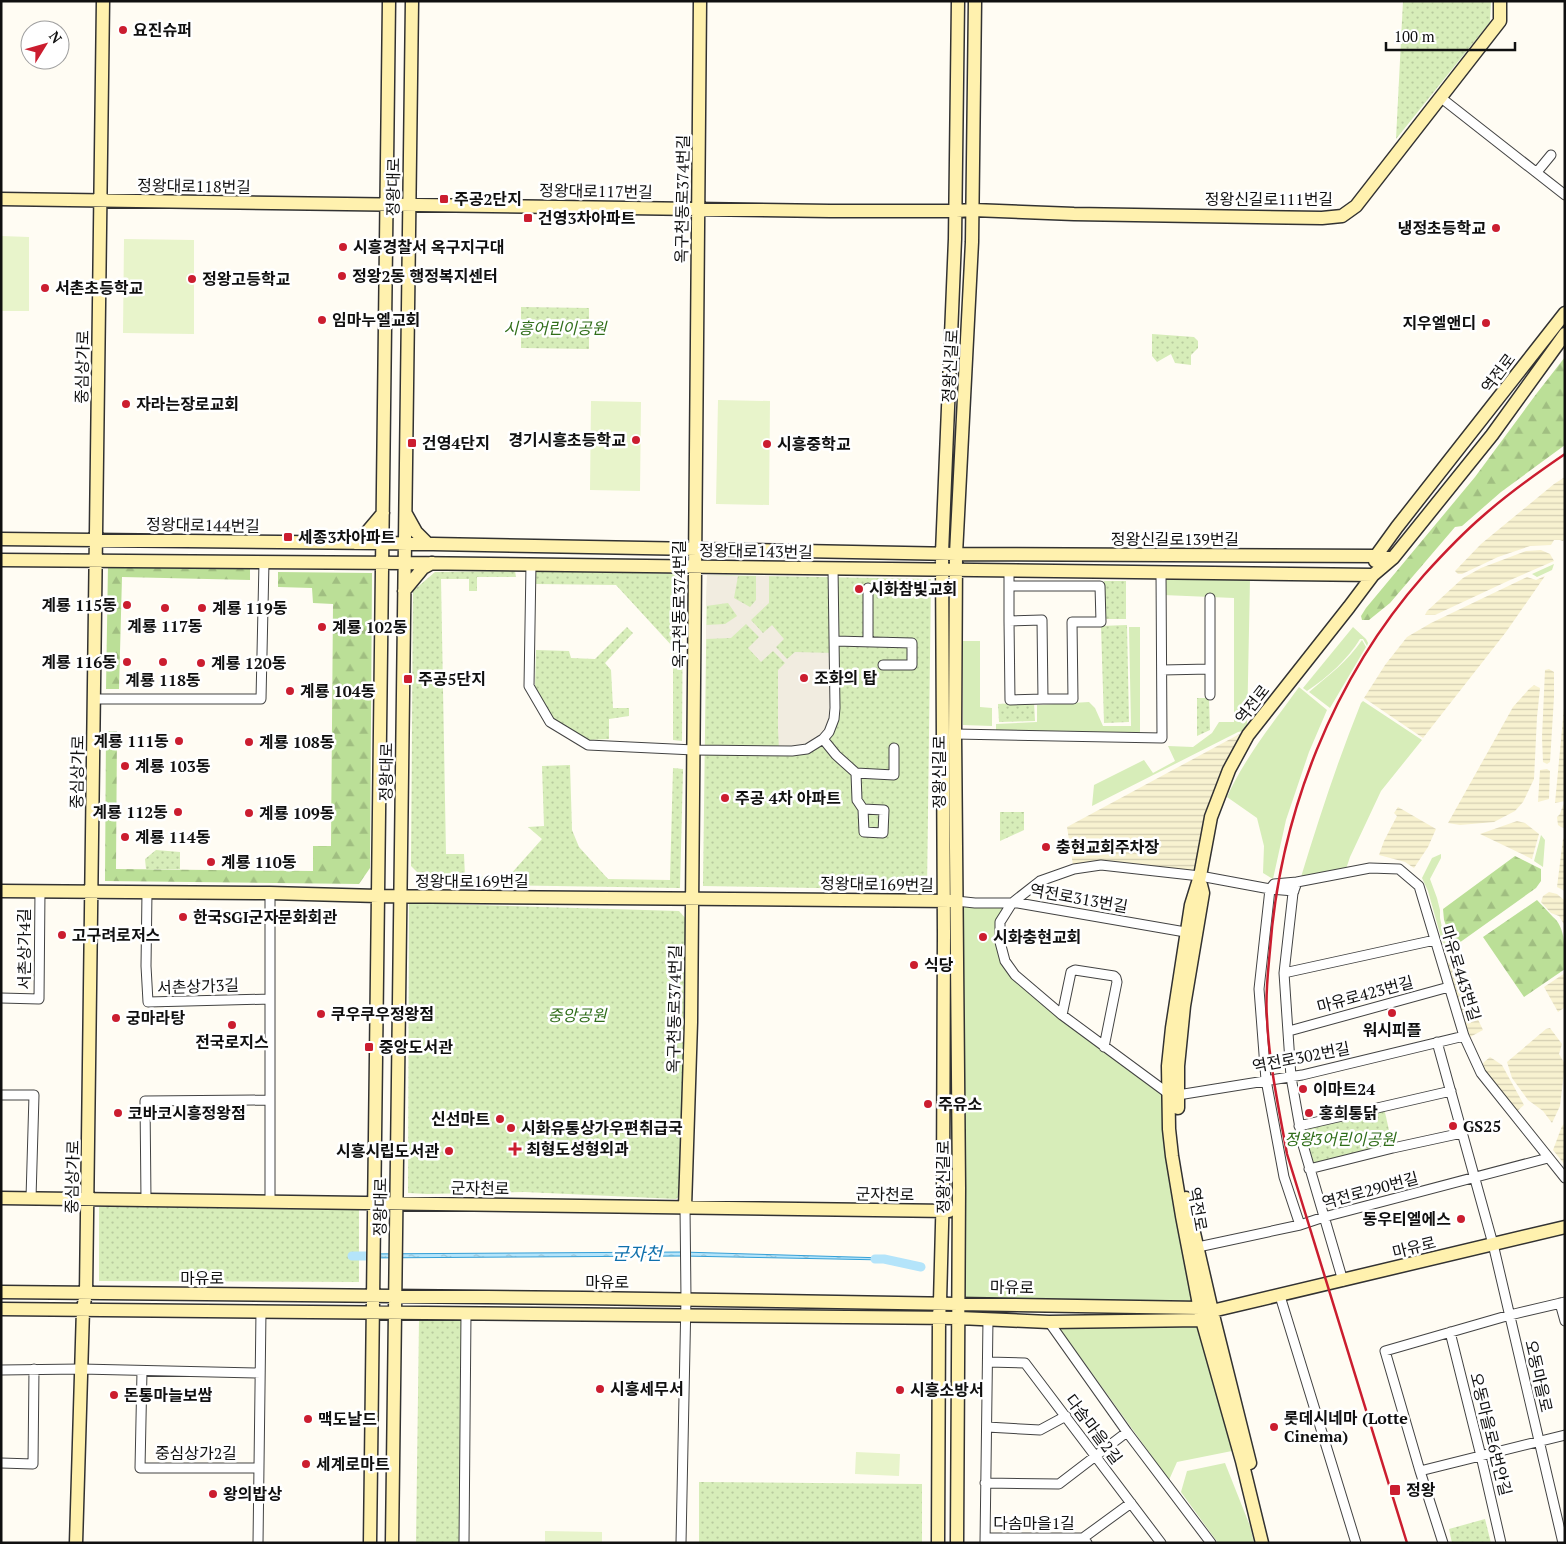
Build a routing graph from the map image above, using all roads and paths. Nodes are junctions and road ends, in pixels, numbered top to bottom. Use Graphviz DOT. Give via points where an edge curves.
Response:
graph roads {
  1 [pos="103,1"];
  2 [pos="389,1"];
  3 [pos="412,1"];
  4 [pos="700,1"];
  5 [pos="958,1"];
  6 [pos="975,1"];
  7 [pos="1500,1"];
  8 [pos="1440,97"];
  9 [pos="1551,155"];
  10 [pos="1537,172"];
  11 [pos="1565,194"];
  12 [pos="1,199"];
  13 [pos="101,201"];
  14 [pos="386,205"];
  15 [pos="409,205"];
  16 [pos="698,209"];
  17 [pos="973,210"];
  18 [pos="956,211"];
  19 [pos="1565,313"];
  20 [pos="1565,334"];
  21 [pos="383,513"];
  22 [pos="405,513"];
  23 [pos="1,539"];
  24 [pos="96,540"];
  25 [pos="355,543"];
  26 [pos="382,543"];
  27 [pos="405,544"];
  28 [pos="428,544"];
  29 [pos="695,549"];
  30 [pos="942,553"];
  31 [pos="956,554"];
  32 [pos="1376,556"];
  33 [pos="1393,558"];
  34 [pos="1,560"];
  35 [pos="96,560"];
  36 [pos="264,562"];
  37 [pos="382,562"];
  38 [pos="404,563"];
  39 [pos="432,563"];
  40 [pos="531,564"];
  41 [pos="695,567"];
  42 [pos="833,568"];
  43 [pos="942,570"];
  44 [pos="956,570"];
  45 [pos="1009,570"];
  46 [pos="1161,572"];
  47 [pos="1373,574"];
  48 [pos="1009,586"];
  49 [pos="868,588"];
  50 [pos="404,591"];
  51 [pos="1210,598"];
  52 [pos="1009,621"];
  53 [pos="835,641"];
  54 [pos="868,642"];
  55 [pos="883,665"];
  56 [pos="1210,669"];
  57 [pos="1162,670"];
  58 [pos="1210,695"];
  59 [pos="1043,699"];
  60 [pos="94,700"];
  61 [pos="954,734"];
  62 [pos="823,739"];
  63 [pos="894,748"];
  64 [pos="694,750"];
  65 [pos="856,773"];
  66 [pos="864,809"];
  67 [pos="1200,876"];
  68 [pos="1270,889"];
  69 [pos="1295,889"];
  70 [pos="1,891"];
  71 [pos="40,891"];
  72 [pos="92,892"];
  73 [pos="147,892"];
  74 [pos="270,894"];
  75 [pos="378,896"];
  76 [pos="400,897"];
  77 [pos="692,898"];
  78 [pos="943,901"];
  79 [pos="956,901"];
  80 [pos="1012,903"];
  81 [pos="1191,933"];
  82 [pos="1435,940"];
  83 [pos="1284,973"];
  84 [pos="1449,987"];
  85 [pos="1,998"];
  86 [pos="270,999"];
  87 [pos="1062,1015"];
  88 [pos="1289,1031"];
  89 [pos="1464,1036"];
  90 [pos="1438,1042"];
  91 [pos="1104,1047"];
  92 [pos="1291,1077"];
  93 [pos="1266,1080"];
  94 [pos="1451,1091"];
  95 [pos="1173,1094"];
  96 [pos="1,1095"];
  97 [pos="270,1100"];
  98 [pos="1299,1126"];
  99 [pos="1462,1132"];
  100 [pos="1548,1158"];
  101 [pos="1309,1169"];
  102 [pos="1475,1178"];
  103 [pos="1565,1178"];
  104 [pos="1,1198"];
  105 [pos="31,1198"];
  106 [pos="88,1199"];
  107 [pos="146,1200"];
  108 [pos="270,1202"];
  109 [pos="374,1203"];
  110 [pos="396,1203"];
  111 [pos="685,1207"];
  112 [pos="942,1211"];
  113 [pos="959,1211"];
  114 [pos="1324,1217"];
  115 [pos="1300,1225"];
  116 [pos="1565,1227"];
  117 [pos="1493,1244"];
  118 [pos="1198,1247"];
  119 [pos="1343,1281"];
  120 [pos="1,1292"];
  121 [pos="86,1293"];
  122 [pos="373,1296"];
  123 [pos="395,1296"];
  124 [pos="1280,1296"];
  125 [pos="686,1298"];
  126 [pos="940,1302"];
  127 [pos="958,1302"];
  128 [pos="1563,1302"];
  129 [pos="1,1308"];
  130 [pos="83,1309"];
  131 [pos="261,1311"];
  132 [pos="373,1312"];
  133 [pos="395,1312"];
  134 [pos="466,1313"];
  135 [pos="1205,1313"];
  136 [pos="1510,1315"];
  137 [pos="685,1316"];
  138 [pos="938,1318"];
  139 [pos="959,1318"];
  140 [pos="988,1320"];
  141 [pos="1565,1321"];
  142 [pos="1049,1322"];
  143 [pos="1450,1332"];
  144 [pos="988,1362"];
  145 [pos="81,1369"];
  146 [pos="1,1370"];
  147 [pos="34,1370"];
  148 [pos="142,1371"];
  149 [pos="260,1373"];
  150 [pos="1066,1416"];
  151 [pos="987,1427"];
  152 [pos="1127,1432"];
  153 [pos="1565,1435"];
  154 [pos="1539,1442"];
  155 [pos="1096,1456"];
  156 [pos="1481,1456"];
  157 [pos="1,1463"];
  158 [pos="259,1468"];
  159 [pos="1420,1471"];
  160 [pos="985,1483"];
  161 [pos="1131,1503"];
  162 [pos="985,1540"];
  163 [pos="1085,1540"];
  164 [pos="76,1543"];
  165 [pos="258,1543"];
  166 [pos="370,1543"];
  167 [pos="392,1543"];
  168 [pos="464,1543"];
  169 [pos="681,1543"];
  170 [pos="938,1543"];
  171 [pos="957,1543"];
  172 [pos="1161,1543"];
  173 [pos="1211,1543"];
  174 [pos="1262,1543"];
  175 [pos="1271,1543"];
  176 [pos="1356,1543"];
  177 [pos="1442,1543"];
  178 [pos="1501,1543"];
  179 [pos="1563,1543"];
  1 -- 13 [label="street, 중심상가로"];
  2 -- 14 [label="street, 정왕대로"];
  3 -- 15 [label="street, 정왕대로"];
  4 -- 16 [label="street, 옥구천동로374번길"];
  5 -- 18 [label="street, 정왕신길로"];
  6 -- 17 [label="street, 정왕신길로"];
  7 -- 8 [label="street, 정왕신길로111번길" via="1500,21"];
  8 -- 10 [label="street"];
  8 -- 17 [label="street, 정왕신길로111번길" via="1356,206 1342,216"];
  9 -- 10 [label="street"];
  10 -- 11 [label="street"];
  12 -- 13 [label="street, 정왕대로118번길"];
  13 -- 14 [label="street, 정왕대로118번길"];
  13 -- 24 [label="street, 중심상가로"];
  14 -- 15 [label="street, 정왕대로117번길"];
  14 -- 21 [label="street, 정왕대로"];
  15 -- 16 [label="street, 정왕대로117번길"];
  15 -- 22 [label="street, 정왕대로"];
  16 -- 18 [label="street, 정왕대로117번길"];
  16 -- 29 [label="street, 옥구천동로374번길"];
  17 -- 18 [label="street, 정왕신길로111번길"];
  17 -- 31 [label="street, 정왕신길로"];
  18 -- 30 [label="street, 정왕신길로"];
  19 -- 32 [label="street, 역전로"];
  20 -- 33 [label="street, 역전로" via="1492,435"];
  21 -- 25 [label="street"];
  21 -- 26 [label="street, 정왕대로"];
  22 -- 27 [label="street, 정왕대로"];
  22 -- 28 [label="street"];
  23 -- 24 [label="street, 정왕대로144번길"];
  24 -- 25 [label="street, 정왕대로144번길"];
  24 -- 35 [label="street, 중심상가로"];
  25 -- 26 [label="street, 정왕대로144번길"];
  26 -- 27 [label="street, 정왕대로144번길"];
  26 -- 37 [label="street, 정왕대로"];
  27 -- 28 [label="street, 정왕대로143번길"];
  27 -- 38 [label="street, 정왕대로"];
  28 -- 29 [label="street, 정왕대로143번길"];
  29 -- 30 [label="street, 정왕대로143번길"];
  29 -- 41 [label="street, 옥구천동로374번길"];
  30 -- 31 [label="street, 정왕대로143번길"];
  30 -- 43 [label="street, 정왕신길로"];
  31 -- 32 [label="street, 정왕신길로139번길"];
  31 -- 44 [label="street, 정왕신길로"];
  32 -- 33 [label="street, 정왕신길로139번길"];
  32 -- 47 [label="street, 역전로"];
  33 -- 47 [label="street, 역전로"];
  34 -- 35 [label="street"];
  35 -- 36 [label="street"];
  35 -- 60 [label="street, 중심상가로"];
  36 -- 37 [label="street"];
  36 -- 60 [label="street" via="261,699"];
  37 -- 38 [label="street"];
  37 -- 75 [label="street, 정왕대로"];
  38 -- 39 [label="street, 정왕대로143번길"];
  38 -- 50 [label="street, 정왕대로"];
  39 -- 40 [label="street, 정왕대로143번길"];
  39 -- 50 [label="street" via="422,568"];
  40 -- 41 [label="street, 정왕대로143번길"];
  40 -- 64 [label="street" via="529,686 550,722 588,745"];
  41 -- 42 [label="street, 정왕대로143번길"];
  41 -- 64 [label="street, 옥구천동로374번길"];
  42 -- 43 [label="street, 정왕대로143번길"];
  42 -- 53 [label="street"];
  43 -- 44 [label="street, 정왕대로143번길"];
  43 -- 78 [label="street, 정왕신길로"];
  44 -- 45 [label="street, 정왕신길로139번길"];
  44 -- 61 [label="street, 정왕신길로"];
  45 -- 46 [label="street, 정왕신길로139번길"];
  45 -- 48 [label="street"];
  46 -- 47 [label="street, 정왕신길로139번길"];
  46 -- 57 [label="street"];
  47 -- 67 [label="street, 역전로" via="1248,735 1229,770 1211,818"];
  48 -- 52 [label="street"];
  48 -- 59 [label="street" via="1100,586 1101,622 1072,622 1072,699"];
  49 -- 54 [label="street"];
  50 -- 76 [label="street, 정왕대로"];
  51 -- 56 [label="street"];
  52 -- 59 [label="street" via="1042,620"];
  52 -- 59 [label="street" via="1010,700"];
  53 -- 54 [label="street"];
  53 -- 62 [label="street" via="836,708 829,732"];
  54 -- 55 [label="street" via="912,643 912,665"];
  56 -- 57 [label="street"];
  56 -- 58 [label="street"];
  57 -- 61 [label="street" via="1162,738"];
  60 -- 72 [label="street, 중심상가로"];
  61 -- 79 [label="street, 정왕신길로"];
  62 -- 64 [label="street" via="807,749 792,751"];
  62 -- 65 [label="street"];
  63 -- 65 [label="street" via="894,775"];
  64 -- 77 [label="street, 옥구천동로374번길"];
  65 -- 66 [label="street" via="857,800"];
  67 -- 68 [label="street"];
  67 -- 80 [label="street" via="1101,865 1074,869 1040,881"];
  67 -- 81 [label="street, 역전로" via="1203,893"];
  68 -- 69 [label="street, 마유로443번길" via="1274,884"];
  68 -- 93 [label="street" via="1258,989"];
  69 -- 82 [label="street, 마유로443번길" via="1370,868 1399,869 1418,886"];
  69 -- 83 [label="street"];
  70 -- 71 [label="street, 정왕대로169번길"];
  71 -- 72 [label="street, 정왕대로169번길"];
  71 -- 85 [label="street, 서촌상가4길" via="39,998"];
  72 -- 73 [label="street, 정왕대로169번길"];
  72 -- 106 [label="street, 중심상가로"];
  73 -- 74 [label="street, 정왕대로169번길"];
  73 -- 86 [label="street, 서촌상가3길" via="148,1002"];
  74 -- 75 [label="street, 정왕대로169번길"];
  74 -- 86 [label="street"];
  75 -- 76 [label="street, 정왕대로169번길"];
  75 -- 109 [label="street, 정왕대로"];
  76 -- 77 [label="street, 정왕대로169번길"];
  76 -- 110 [label="street, 정왕대로"];
  77 -- 78 [label="street, 정왕대로169번길"];
  77 -- 111 [label="street, 옥구천동로374번길"];
  78 -- 79 [label="street, 정왕대로169번길"];
  78 -- 112 [label="street, 정왕신길로"];
  79 -- 80 [label="street, 역전로313번길"];
  79 -- 113 [label="street, 정왕신길로"];
  80 -- 81 [label="street, 역전로313번길"];
  80 -- 87 [label="street" via="1000,922 1000,942 1005,961 1016,975"];
  81 -- 95 [label="street, 역전로"];
  82 -- 83 [label="street"];
  82 -- 84 [label="street, 마유로443번길"];
  83 -- 88 [label="street"];
  84 -- 88 [label="street, 마유로423번길"];
  84 -- 89 [label="street, 마유로443번길"];
  86 -- 97 [label="street"];
  87 -- 91 [label="street"];
  87 -- 91 [label="street" via="1072,972 1114,976 1117,982"];
  88 -- 92 [label="street"];
  89 -- 90 [label="street, 역전로302번길"];
  89 -- 100 [label="street, 마유로443번길" via="1481,1073"];
  90 -- 92 [label="street, 역전로302번길"];
  90 -- 94 [label="street"];
  91 -- 95 [label="street"];
  92 -- 93 [label="street, 역전로302번길"];
  92 -- 98 [label="street"];
  93 -- 95 [label="street, 역전로302번길"];
  93 -- 115 [label="street" via="1284,1177"];
  94 -- 98 [label="street"];
  94 -- 99 [label="street"];
  95 -- 118 [label="street, 역전로" via="1184,1188"];
  95 -- 135 [label="street, 역전로" via="1172,1156 1182,1216"];
  96 -- 105 [label="street" via="34,1096"];
  97 -- 107 [label="street" via="145,1101"];
  97 -- 108 [label="street"];
  98 -- 101 [label="street"];
  99 -- 101 [label="street"];
  99 -- 102 [label="street"];
  100 -- 102 [label="street, 역전로290번길"];
  100 -- 103 [label="street, 마유로443번길"];
  101 -- 114 [label="street"];
  102 -- 114 [label="street, 역전로290번길"];
  102 -- 117 [label="street, 오동마을로"];
  104 -- 105 [label="street, 군자천로"];
  105 -- 106 [label="street, 군자천로"];
  106 -- 107 [label="street, 군자천로"];
  106 -- 121 [label="street, 중심상가로"];
  107 -- 108 [label="street, 군자천로"];
  108 -- 109 [label="street, 군자천로"];
  109 -- 110 [label="street, 군자천로"];
  109 -- 122 [label="street, 정왕대로"];
  110 -- 111 [label="street, 군자천로"];
  110 -- 123 [label="street, 정왕대로"];
  111 -- 112 [label="street, 군자천로"];
  111 -- 125 [label="street"];
  112 -- 113 [label="street, 군자천로"];
  112 -- 126 [label="street, 정왕신길로"];
  113 -- 127 [label="street, 정왕신길로"];
  114 -- 115 [label="street, 역전로290번길"];
  114 -- 119 [label="street"];
  115 -- 118 [label="street, 역전로290번길"];
  116 -- 117 [label="street, 마유로"];
  117 -- 119 [label="street, 마유로"];
  117 -- 136 [label="street, 오동마을로"];
  118 -- 135 [label="street, 역전로"];
  119 -- 124 [label="street, 마유로"];
  120 -- 121 [label="street, 마유로"];
  121 -- 122 [label="street, 마유로"];
  121 -- 130 [label="street, 중심상가로"];
  122 -- 123 [label="street, 마유로"];
  122 -- 132 [label="street, 정왕대로"];
  123 -- 125 [label="street, 마유로"];
  123 -- 133 [label="street, 정왕대로"];
  124 -- 135 [label="street, 마유로"];
  124 -- 176 [label="street"];
  125 -- 126 [label="street, 마유로"];
  125 -- 137 [label="street"];
  126 -- 127 [label="street, 마유로"];
  126 -- 138 [label="street, 정왕신길로"];
  127 -- 135 [label="street, 마유로"];
  127 -- 139 [label="street, 정왕신길로"];
  128 -- 136 [label="street"];
  128 -- 141 [label="street"];
  129 -- 130 [label="street, 마유로"];
  130 -- 131 [label="street, 마유로"];
  130 -- 145 [label="street, 중심상가로"];
  131 -- 132 [label="street, 마유로"];
  131 -- 149 [label="street, 중심상가2길"];
  132 -- 133 [label="street, 마유로"];
  132 -- 166 [label="street, 정왕대로"];
  133 -- 134 [label="street, 마유로"];
  133 -- 167 [label="street, 정왕대로"];
  134 -- 137 [label="street, 마유로"];
  134 -- 168 [label="street"];
  135 -- 142 [label="street, 마유로"];
  135 -- 174 [label="street, 역전로"];
  135 -- 175 [label="street, 역전로"];
  136 -- 143 [label="street"];
  136 -- 154 [label="street, 오동마을로"];
  137 -- 138 [label="street, 마유로"];
  137 -- 169 [label="street"];
  138 -- 139 [label="street, 마유로"];
  138 -- 170 [label="street, 정왕신길로"];
  139 -- 140 [label="street, 마유로"];
  139 -- 171 [label="street, 정왕신길로"];
  140 -- 142 [label="street, 마유로"];
  140 -- 144 [label="street"];
  142 -- 152 [label="street"];
  143 -- 156 [label="street, 오동마을로6번안길"];
  143 -- 159 [label="street" via="1386,1351"];
  144 -- 150 [label="street, 다솜마을2길" via="1025,1363"];
  144 -- 151 [label="street"];
  145 -- 147 [label="street"];
  145 -- 148 [label="street"];
  145 -- 164 [label="street, 중심상가로"];
  146 -- 147 [label="street"];
  147 -- 157 [label="street" via="33,1464"];
  148 -- 149 [label="street"];
  148 -- 158 [label="street, 중심상가2길" via="140,1468"];
  149 -- 158 [label="street, 중심상가2길"];
  150 -- 151 [label="street" via="1040,1430"];
  150 -- 155 [label="street, 다솜마을2길"];
  151 -- 160 [label="street"];
  152 -- 155 [label="street"];
  152 -- 173 [label="street"];
  153 -- 154 [label="street"];
  154 -- 156 [label="street"];
  154 -- 179 [label="street, 오동마을로"];
  155 -- 160 [label="street" via="1059,1484"];
  155 -- 161 [label="street, 다솜마을2길"];
  156 -- 159 [label="street"];
  156 -- 178 [label="street, 오동마을로6번안길"];
  158 -- 165 [label="street, 중심상가2길"];
  159 -- 177 [label="street"];
  160 -- 162 [label="street"];
  161 -- 163 [label="street, 다솜마을1길"];
  161 -- 172 [label="street, 다솜마을2길"];
  162 -- 163 [label="street, 다솜마을1길"];
}
